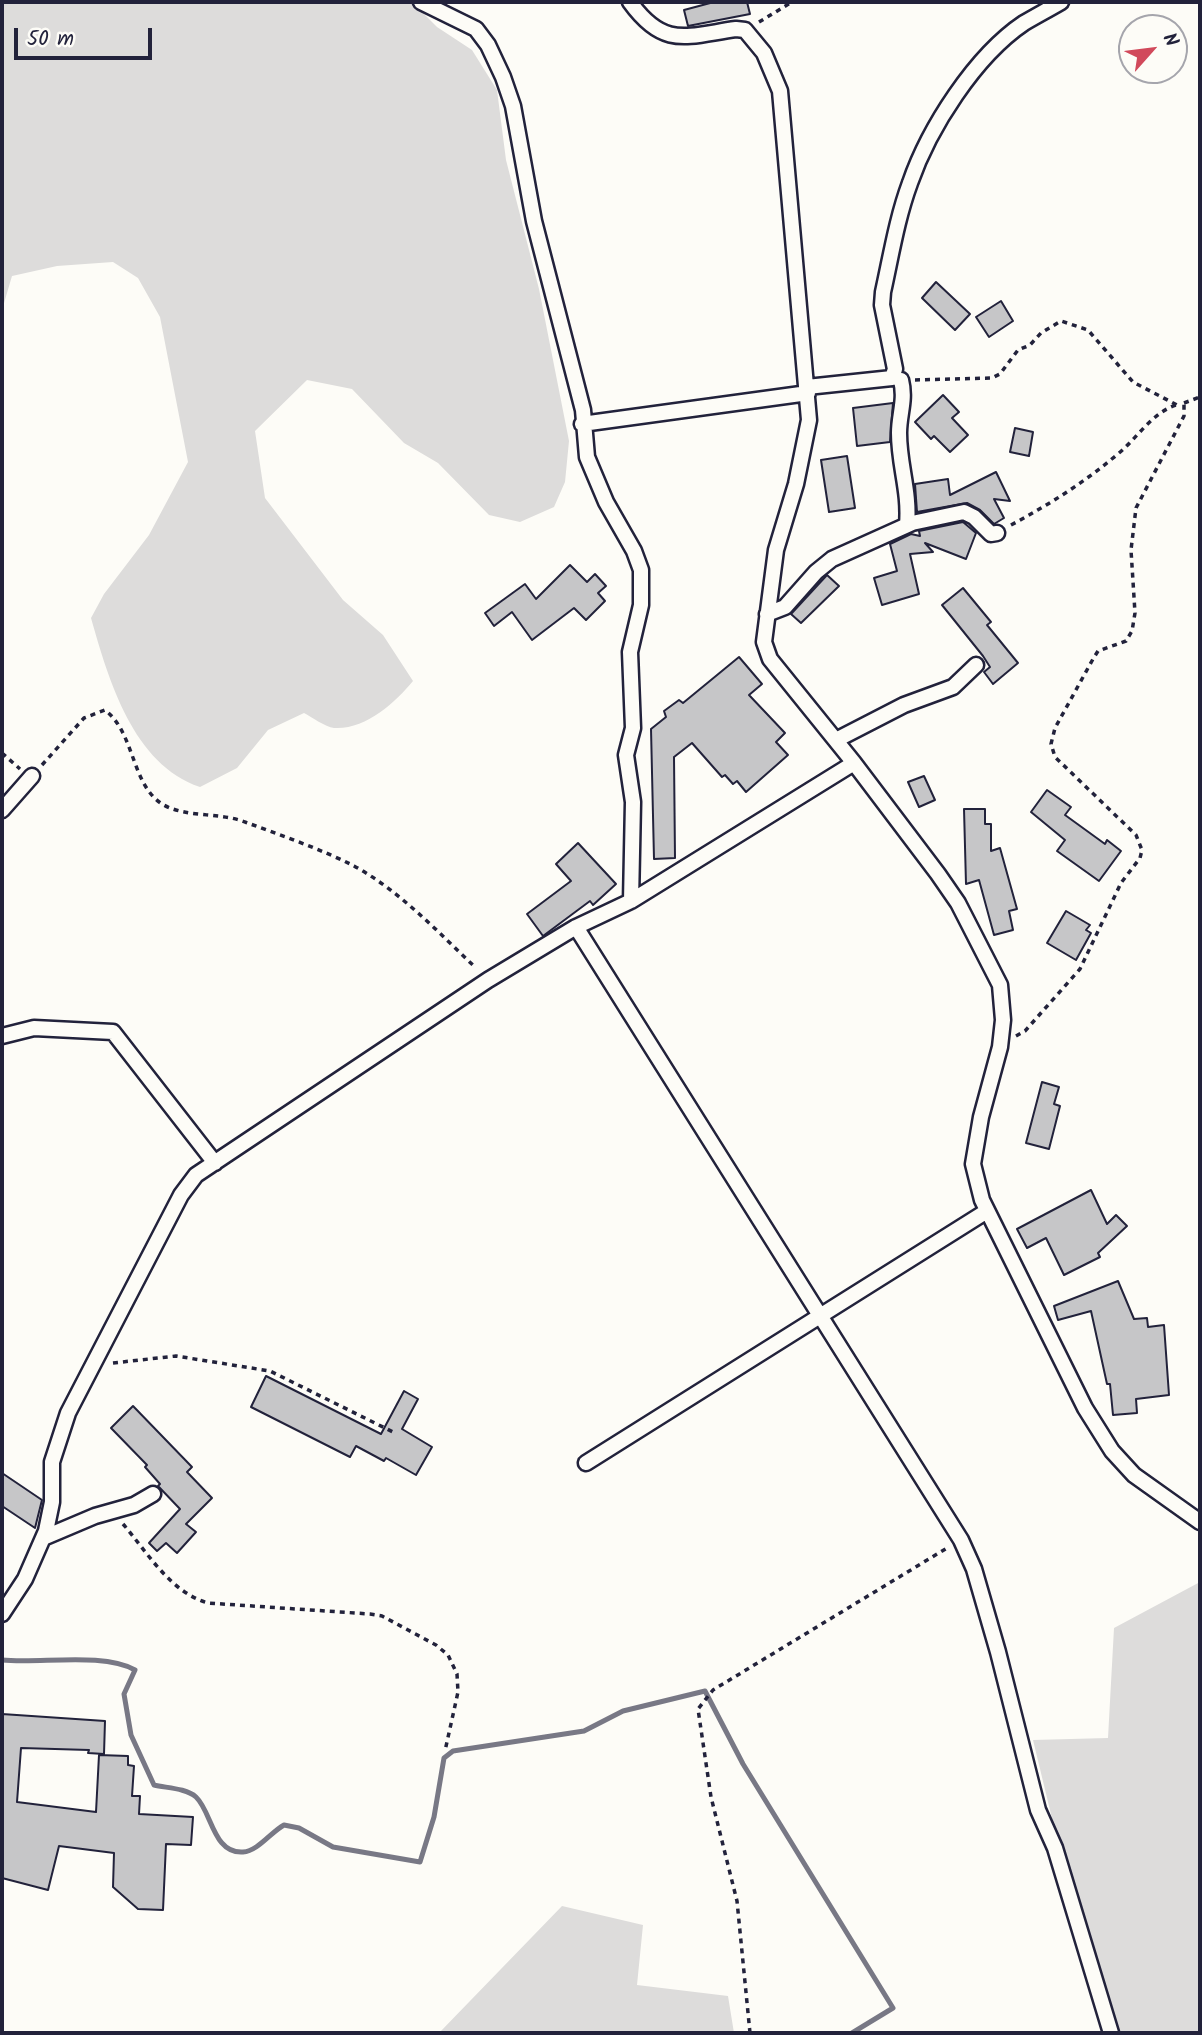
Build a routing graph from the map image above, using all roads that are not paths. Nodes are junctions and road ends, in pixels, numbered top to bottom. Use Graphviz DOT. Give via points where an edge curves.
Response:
graph roads {
  1 [pos="421,2"];
  2 [pos="630,2"];
  3 [pos="1061,2"];
  4 [pos="901,380"];
  5 [pos="808,390"];
  6 [pos="582,424"];
  7 [pos="907,525"];
  8 [pos="997,533"];
  9 [pos="767,614"];
  10 [pos="976,665"];
  11 [pos="836,740"];
  12 [pos="854,763"];
  13 [pos="32,776"];
  14 [pos="2,810"];
  15 [pos="631,901"];
  16 [pos="576,927"];
  17 [pos="2,1036"];
  18 [pos="215,1163"];
  19 [pos="987,1211"];
  20 [pos="818,1316"];
  21 [pos="586,1463"];
  22 [pos="153,1494"];
  23 [pos="1200,1521"];
  24 [pos="43,1538"];
  25 [pos="2,1614"];
  26 [pos="1111,2033"];
  1 -- 6 [label="street" via="476,29 503,77 583,410"];
  2 -- 5 [label="street" via="648,23 672,37 745,30 764,53 780,91"];
  3 -- 5 [label="street" via="1023,24 984,61 956,96 909,183 883,292 895,369 892,378"];
  4 -- 7 [label="street" via="905,402 899,431 909,490"];
  5 -- 6 [label="street"];
  5 -- 9 [label="street" via="807,437 776,550"];
  6 -- 15 [label="street" via="592,473 634,551 643,585 630,652 634,708 626,755 633,802"];
  7 -- 8 [label="street" via="964,512 991,534"];
  7 -- 9 [label="street" via="841,554 816,572 785,607"];
  9 -- 11 [label="street" via="764,642 769,659"];
  10 -- 11 [label="street" via="953,687 904,705"];
  11 -- 12 [label="street"];
  12 -- 15 [label="street"];
  12 -- 19 [label="street" via="938,874 1000,985 1000,1047 973,1164"];
  13 -- 14 [label="street"];
  15 -- 16 [label="street"];
  16 -- 18 [label="street" via="488,980"];
  16 -- 20 [label="street"];
  17 -- 18 [label="street" via="34,1028 113,1032"];
  18 -- 24 [label="street" via="196,1175 181,1195 58,1438 52,1462 52,1502"];
  19 -- 20 [label="street"];
  19 -- 23 [label="street" via="1085,1408 1112,1451 1134,1475"];
  20 -- 21 [label="street"];
  20 -- 26 [label="street" via="961,1540 974,1569 1032,1791 1055,1848"];
  22 -- 24 [label="street"];
  24 -- 25 [label="street" via="25,1579"];
}
